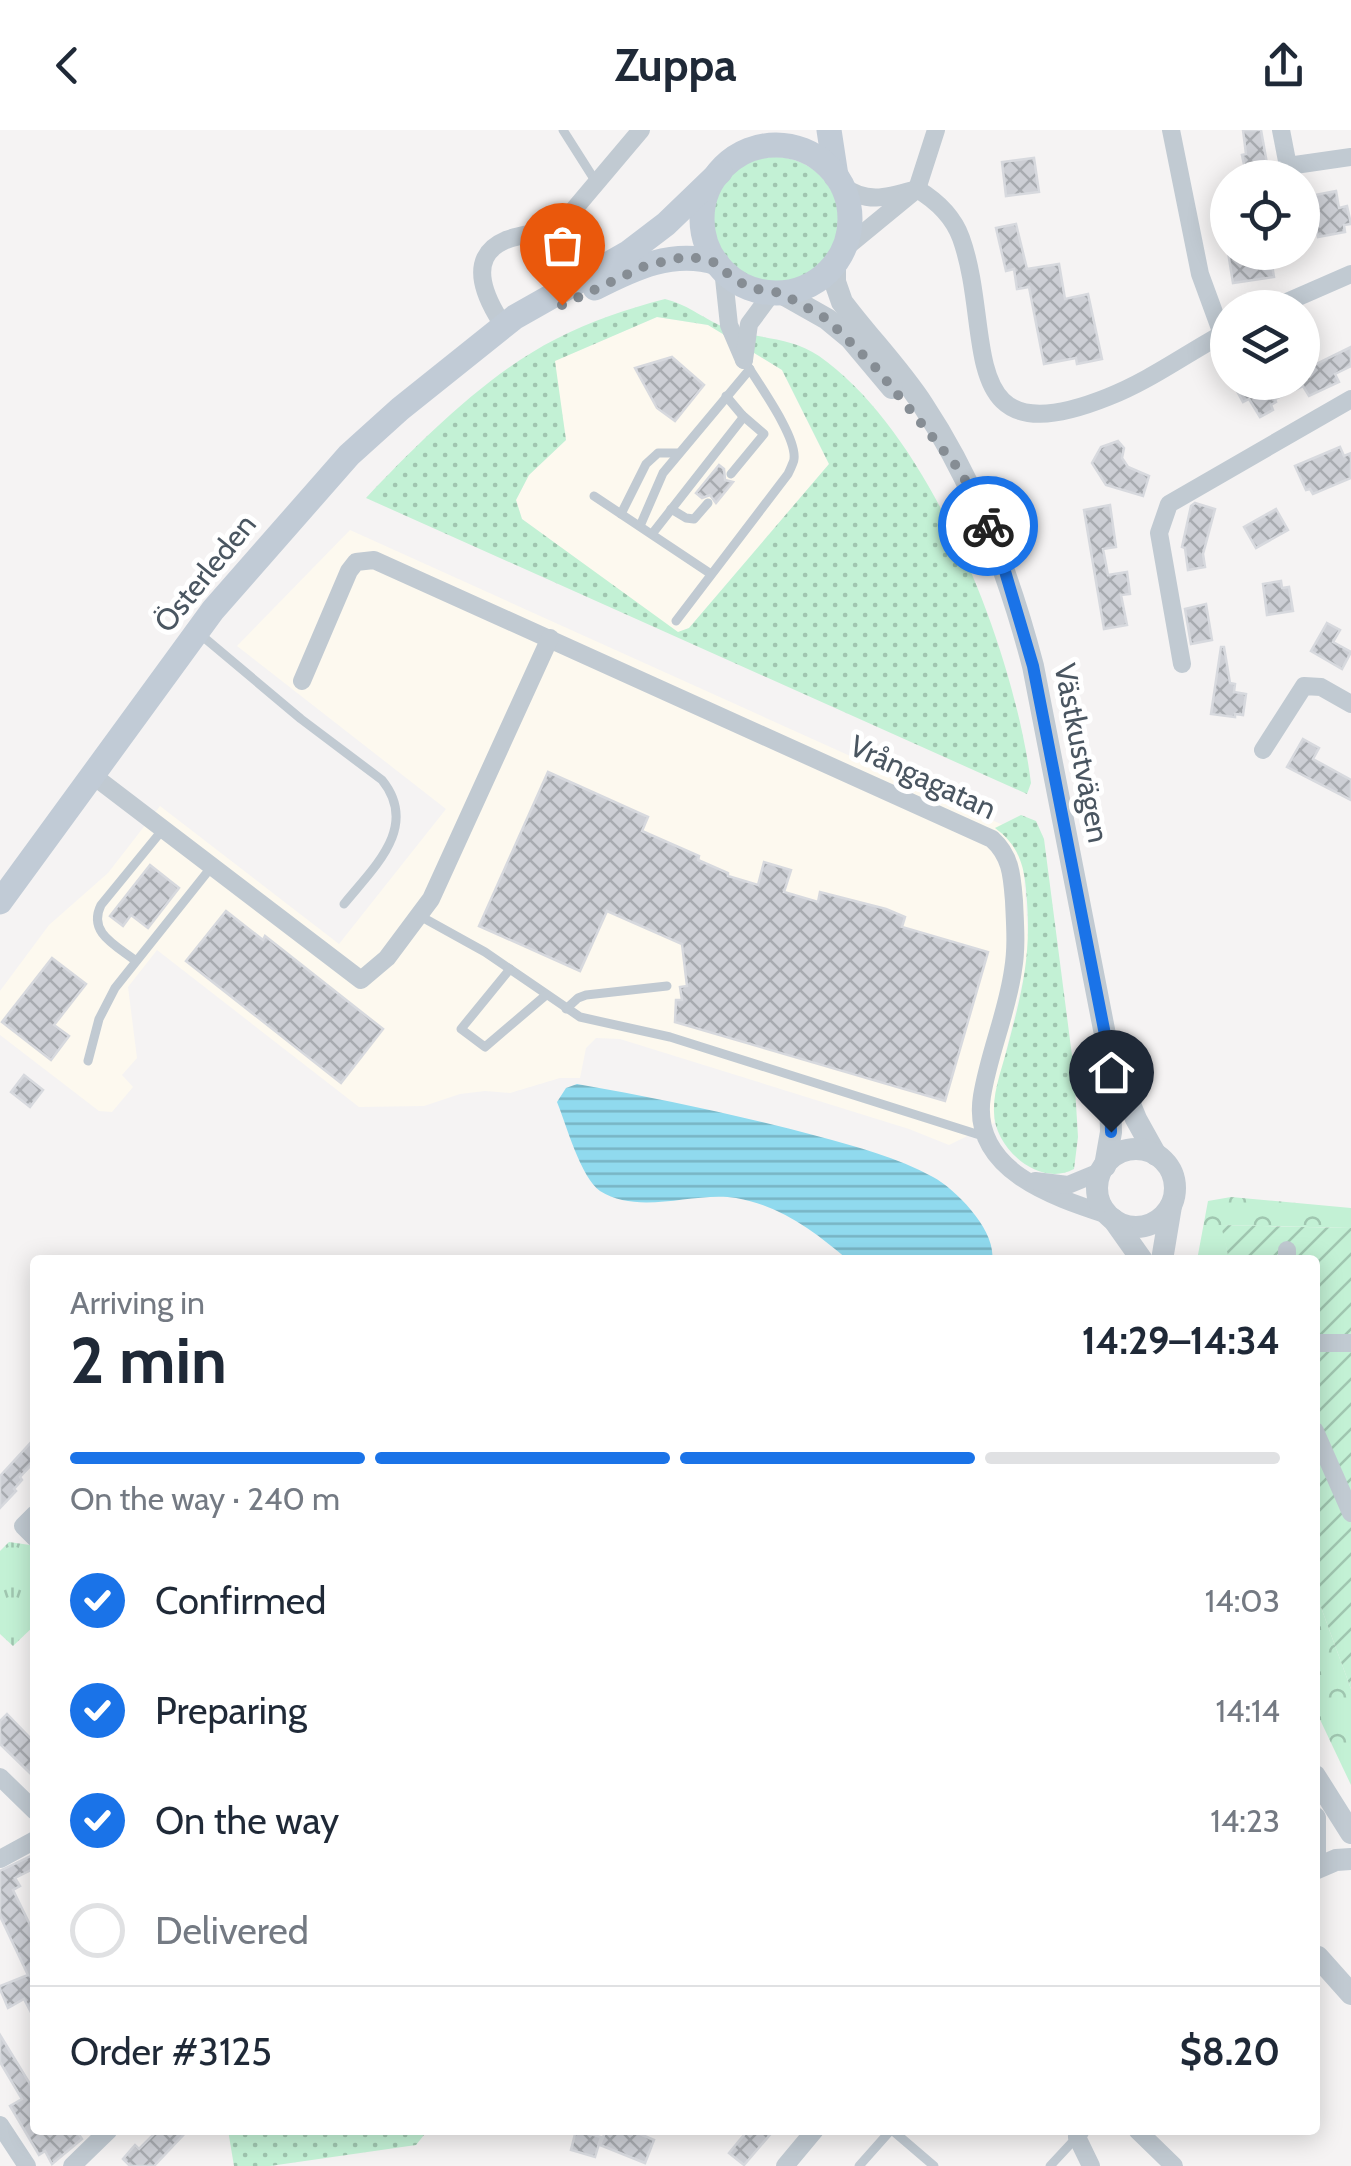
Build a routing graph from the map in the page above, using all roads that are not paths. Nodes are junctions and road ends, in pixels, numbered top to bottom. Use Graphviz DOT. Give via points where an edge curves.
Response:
graph roads {
  1 [pos="564,130"];
  2 [pos="641,130"];
  3 [pos="782,130"];
  4 [pos="829,130"];
  5 [pos="936,130"];
  6 [pos="1170,130"];
  7 [pos="1281,130"];
  8 [pos="760,147"];
  9 [pos="1351,157"];
  10 [pos="720,172"];
  11 [pos="839,181"];
  12 [pos="598,184"];
  13 [pos="917,189"];
  14 [pos="840,257"];
  15 [pos="720,266"];
  16 [pos="1351,274"];
  17 [pos="1314,290"];
  18 [pos="776,293"];
  19 [pos="1210,298"];
  20 [pos="505,328"];
  21 [pos="1210,341"];
  22 [pos="747,365"];
  23 [pos="726,396"];
  24 [pos="1351,399"];
  25 [pos="742,415"];
  26 [pos="678,453"];
  27 [pos="961,472"];
  28 [pos="731,474"];
  29 [pos="594,496"];
  30 [pos="708,503"];
  31 [pos="672,509"];
  32 [pos="622,514"];
  33 [pos="640,526"];
  34 [pos="652,534"];
  35 [pos="711,574"];
  36 [pos="676,621"];
  37 [pos="197,632"];
  38 [pos="550,638"];
  39 [pos="1182,664"];
  40 [pos="302,681"];
  41 [pos="1351,704"];
  42 [pos="1263,750"];
  43 [pos="91,774"];
  44 [pos="164,828"];
  45 [pos="212,866"];
  46 [pos="0,902"];
  47 [pos="344,904"];
  48 [pos="420,916"];
  49 [pos="136,961"];
  50 [pos="510,968"];
  51 [pos="666,986"];
  52 [pos="546,994"];
  53 [pos="566,1009"];
  54 [pos="1109,1055"];
  55 [pos="88,1060"];
  56 [pos="986,1137"];
  57 [pos="1156,1155"];
  58 [pos="1103,1168"];
  59 [pos="1024,1179"];
  60 [pos="1171,1206"];
  61 [pos="1110,1217"];
  62 [pos="1138,1255"];
  63 [pos="1163,1255"];
  64 [pos="1320,1343"];
  65 [pos="1351,1343"];
  66 [pos="1320,1442"];
  67 [pos="1351,1513"];
  68 [pos="0,1777"];
  69 [pos="1320,1784"];
  70 [pos="30,1806"];
  71 [pos="1351,1833"];
  72 [pos="30,1843"];
  73 [pos="0,1859"];
  74 [pos="1351,1859"];
  75 [pos="1320,1867"];
  76 [pos="1320,1958"];
  77 [pos="1320,1960"];
  78 [pos="1351,1966"];
  79 [pos="1351,1994"];
  80 [pos="0,2125"];
  81 [pos="104,2135"];
  82 [pos="810,2135"];
  83 [pos="887,2135"];
  84 [pos="897,2135"];
  85 [pos="1078,2135"];
  86 [pos="1079,2135"];
  87 [pos="1142,2135"];
  88 [pos="27,2166"];
  89 [pos="72,2166"];
  90 [pos="785,2166"];
  91 [pos="860,2166"];
  92 [pos="934,2166"];
  93 [pos="1050,2166"];
  94 [pos="1091,2166"];
  95 [pos="1174,2166"];
  1 -- 12 [label="lane"];
  2 -- 12 [label="street"];
  3 -- 8 [label="main road"];
  4 -- 11 [label="main road"];
  5 -- 13 [label="street"];
  6 -- 19 [label="street"];
  7 -- 9 [label="street" via="1288,166"];
  8 -- 10 [label="main road"];
  8 -- 11 [label="main road" via="802,150"];
  10 -- 15 [label="main road" via="702,217"];
  10 -- 20 [label="main road, Österleden" via="628,252 534,304"];
  11 -- 13 [label="street" via="852,194 873,199"];
  11 -- 14 [label="main road" via="850,217"];
  12 -- 20 [label="street" via="553,230 506,240 488,256 484,292"];
  13 -- 14 [label="street"];
  13 -- 21 [label="street" via="944,208 961,237 986,372 1012,410 1037,416 1118,393"];
  14 -- 18 [label="main road" via="811,284"];
  14 -- 27 [label="street, Västkustvägen" via="835,282 842,302 924,405"];
  15 -- 18 [label="main road" via="750,288"];
  15 -- 20 [label="main road, Österleden" via="688,256 664,260"];
  15 -- 22 [label="street" via="728,325"];
  16 -- 17 [label="street"];
  18 -- 22 [label="street" via="749,324"];
  18 -- 27 [label="street, Västkustvägen" via="850,338"];
  20 -- 37 [label="main road, Österleden" via="349,455"];
  22 -- 23 [label="lane"];
  22 -- 35 [label="lane" via="785,428 794,460"];
  23 -- 25 [label="lane"];
  23 -- 26 [label="lane"];
  24 -- 39 [label="street" via="1169,504 1159,532"];
  25 -- 28 [label="lane" via="764,434"];
  25 -- 31 [label="lane"];
  26 -- 32 [label="lane" via="658,453 646,464"];
  26 -- 33 [label="lane"];
  27 -- 54 [label="street, Västkustvägen" via="1004,568 1033,666"];
  29 -- 32 [label="lane"];
  30 -- 31 [label="lane" via="694,519"];
  31 -- 34 [label="lane"];
  32 -- 33 [label="lane"];
  33 -- 34 [label="lane"];
  34 -- 35 [label="lane"];
  35 -- 36 [label="lane"];
  37 -- 43 [label="main road, Österleden"];
  37 -- 47 [label="lane" via="392,792 397,817 389,846"];
  38 -- 40 [label="street, Vrångagatan" via="362,559 348,572"];
  38 -- 48 [label="street"];
  38 -- 56 [label="street, Vrångagatan" via="970,827 1001,848 1012,880 1016,944 982,1096"];
  41 -- 42 [label="street" via="1321,687 1304,686"];
  43 -- 44 [label="street"];
  43 -- 46 [label="main road, Österleden"];
  44 -- 45 [label="street"];
  44 -- 49 [label="lane" via="96,917 100,933"];
  45 -- 48 [label="street" via="361,980"];
  45 -- 49 [label="lane"];
  48 -- 50 [label="lane"];
  49 -- 55 [label="lane" via="107,1002"];
  50 -- 52 [label="lane"];
  50 -- 52 [label="lane" via="460,1030 484,1048"];
  51 -- 53 [label="lane" via="586,995"];
  52 -- 53 [label="lane"];
  53 -- 56 [label="lane"];
  54 -- 57 [label="street, Västkustvägen"];
  54 -- 58 [label="street, Västkustvägen" via="1111,1132"];
  56 -- 59 [label="street" via="999,1159"];
  57 -- 58 [label="street" via="1128,1150"];
  57 -- 60 [label="street, Västkustvägen" via="1174,1178"];
  58 -- 59 [label="street" via="1068,1184"];
  58 -- 61 [label="street, Västkustvägen" via="1098,1192"];
  59 -- 61 [label="street"];
  60 -- 61 [label="street" via="1143,1227"];
  60 -- 63 [label="street, Västkustvägen"];
  61 -- 62 [label="street, Västkustvägen"];
  64 -- 65 [label="street"];
  66 -- 67 [label="street"];
  68 -- 70 [label="street"];
  69 -- 71 [label="street"];
  72 -- 73 [label="street"];
  74 -- 75 [label="street"];
  76 -- 78 [label="street"];
  77 -- 79 [label="street"];
  80 -- 88 [label="street"];
  81 -- 89 [label="street"];
  82 -- 90 [label="street"];
  83 -- 91 [label="lane"];
  84 -- 92 [label="lane"];
  85 -- 93 [label="lane"];
  86 -- 94 [label="street"];
  87 -- 95 [label="street"];
}
